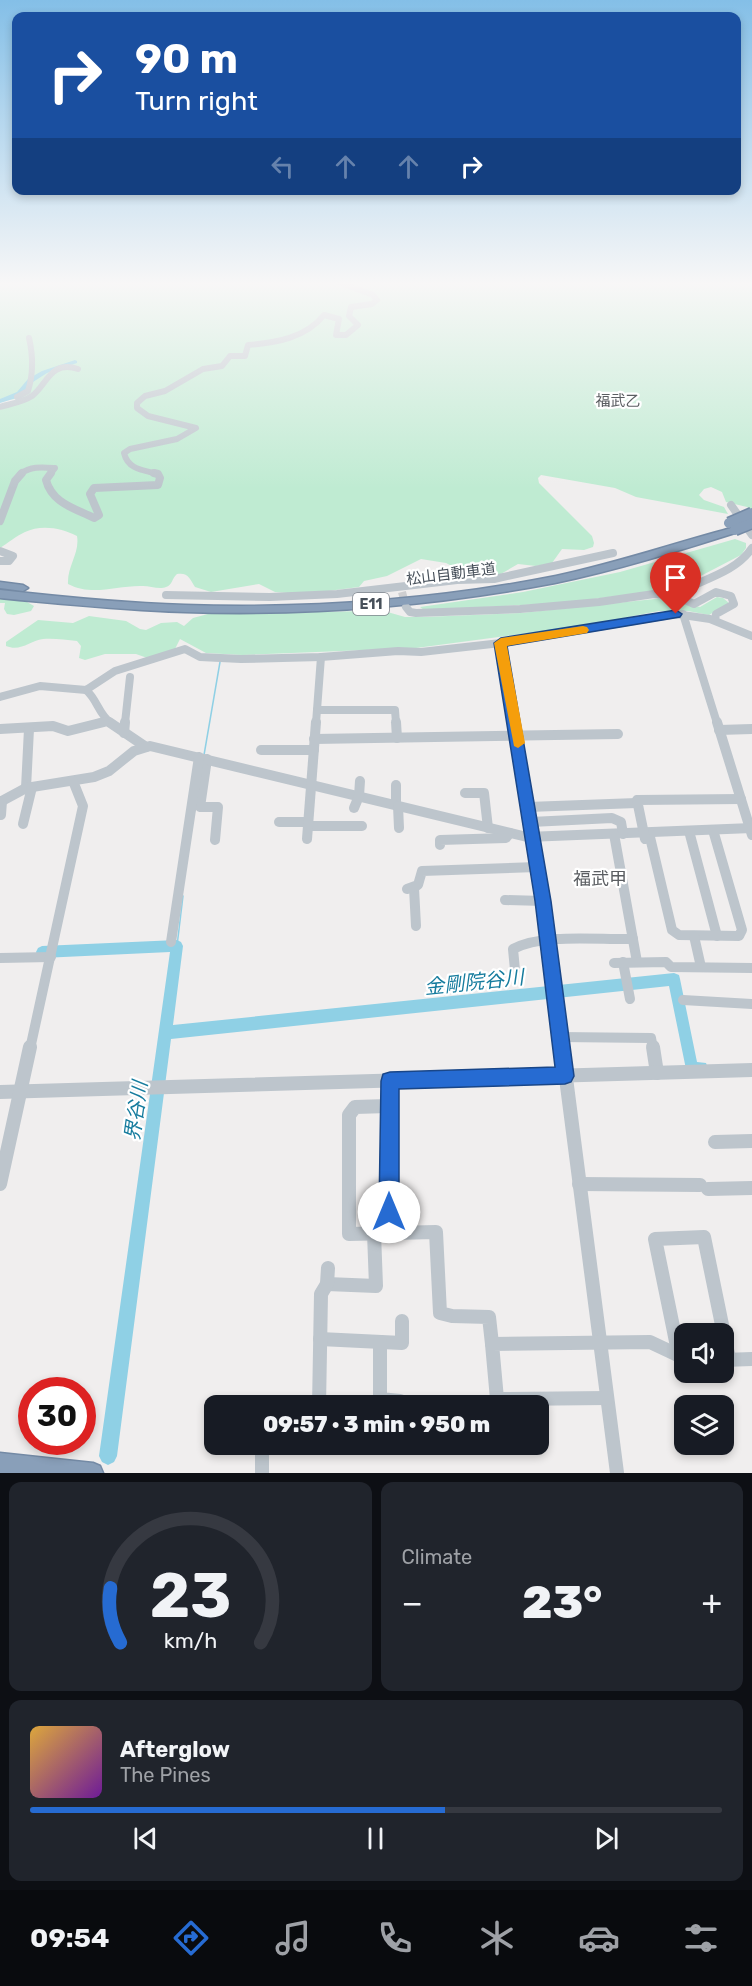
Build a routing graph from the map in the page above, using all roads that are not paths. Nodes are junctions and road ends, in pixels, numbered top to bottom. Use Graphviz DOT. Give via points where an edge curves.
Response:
graph roads {
  1 [pos="32,352"];
  2 [pos="247,352"];
  3 [pos="78,369"];
  4 [pos="18,402"];
  5 [pos="0,407"];
  6 [pos="731,505"];
  7 [pos="752,513"];
  8 [pos="0,521"];
  9 [pos="752,523"];
  10 [pos="732,526"];
  11 [pos="752,535"];
  12 [pos="752,548"];
  13 [pos="0,551"];
  14 [pos="613,553"];
  15 [pos="0,561"];
  16 [pos="0,585"];
  17 [pos="0,594"];
  18 [pos="166,595"];
  19 [pos="676,596"];
  20 [pos="406,607"];
  21 [pos="683,614"];
  22 [pos="715,620"];
  23 [pos="752,636"];
  24 [pos="501,643"];
  25 [pos="321,657"];
  26 [pos="130,677"];
  27 [pos="86,690"];
  28 [pos="0,697"];
  29 [pos="317,710"];
  30 [pos="108,721"];
  31 [pos="0,729"];
  32 [pos="29,729"];
  33 [pos="752,729"];
  34 [pos="719,730"];
  35 [pos="124,733"];
  36 [pos="618,734"];
  37 [pos="517,736"];
  38 [pos="397,738"];
  39 [pos="315,739"];
  40 [pos="146,747"];
  41 [pos="261,750"];
  42 [pos="314,750"];
  43 [pos="203,758"];
  44 [pos="73,781"];
  45 [pos="360,781"];
  46 [pos="311,784"];
  47 [pos="396,785"];
  48 [pos="29,788"];
  49 [pos="465,793"];
  50 [pos="359,796"];
  51 [pos="741,799"];
  52 [pos="1,802"];
  53 [pos="637,803"];
  54 [pos="397,805"];
  55 [pos="528,807"];
  56 [pos="354,808"];
  57 [pos="1,815"];
  58 [pos="279,822"];
  59 [pos="531,822"];
  60 [pos="23,824"];
  61 [pos="308,824"];
  62 [pos="362,826"];
  63 [pos="399,828"];
  64 [pos="488,828"];
  65 [pos="713,830"];
  66 [pos="751,830"];
  67 [pos="689,831"];
  68 [pos="510,833"];
  69 [pos="646,833"];
  70 [pos="619,834"];
  71 [pos="533,838"];
  72 [pos="307,839"];
  73 [pos="215,840"];
  74 [pos="440,845"];
  75 [pos="537,867"];
  76 [pos="505,900"];
  77 [pos="543,901"];
  78 [pos="416,926"];
  79 [pos="667,934"];
  80 [pos="694,936"];
  81 [pos="717,936"];
  82 [pos="633,939"];
  83 [pos="548,941"];
  84 [pos="171,942"];
  85 [pos="51,953"];
  86 [pos="0,958"];
  87 [pos="637,962"];
  88 [pos="701,968"];
  89 [pos="752,969"];
  90 [pos="515,970"];
  91 [pos="630,999"];
  92 [pos="683,1000"];
  93 [pos="752,1004"];
  94 [pos="560,1037"];
  95 [pos="752,1070"];
  96 [pos="657,1073"];
  97 [pos="565,1076"];
  98 [pos="390,1081"];
  99 [pos="21,1091"];
  100 [pos="0,1092"];
  101 [pos="388,1106"];
  102 [pos="752,1141"];
  103 [pos="715,1142"];
  104 [pos="0,1184"];
  105 [pos="579,1184"];
  106 [pos="752,1188"];
  107 [pos="374,1233"];
  108 [pos="390,1233"];
  109 [pos="328,1268"];
  110 [pos="327,1284"];
  111 [pos="402,1321"];
  112 [pos="674,1323"];
  113 [pos="719,1323"];
  114 [pos="320,1339"];
  115 [pos="380,1342"];
  116 [pos="600,1343"];
  117 [pos="492,1344"];
  118 [pos="674,1353"];
  119 [pos="752,1359"];
  120 [pos="734,1360"];
  121 [pos="319,1395"];
  122 [pos="380,1395"];
  123 [pos="607,1398"];
  124 [pos="262,1455"];
  125 [pos="0,1463"];
  126 [pos="93,1473"];
  127 [pos="262,1473"];
  128 [pos="617,1473"];
  1 -- 4 [label="street" via="30,384 15,399"];
  2 -- 8 [label="street" via="247,355 230,356 220,368 203,369 169,389 139,400 137,408 144,415 196,429 177,439 124,453 129,464 158,474 158,485 94,488 90,494 99,516 94,518 57,501 46,480 55,468 30,469 14,480"];
  3 -- 4 [label="street" via="68,366 48,376 38,391"];
  4 -- 5 [label="street"];
  6 -- 11 [label="street"];
  7 -- 10 [label="highway, 松山自動車道 / E11, bridge"];
  9 -- 10 [label="highway, 松山自動車道 / E11, bridge"];
  10 -- 16 [label="highway, 松山自動車道 / E11" via="581,568 469,588 379,598 281,603 174,602"];
  10 -- 17 [label="highway, 松山自動車道 / E11" via="672,550 578,574 489,591 380,603 198,609"];
  12 -- 19 [label="street" via="749,555"];
  13 -- 15 [label="street" via="13,556 9,561"];
  14 -- 18 [label="street" via="494,579 401,589 308,596"];
  19 -- 20 [label="street" via="654,594 466,612 410,612"];
  19 -- 22 [label="street" via="694,604 716,592 731,596 734,604 716,614"];
  21 -- 22 [label="street"];
  21 -- 24 [label="street"];
  21 -- 34 [label="street"];
  22 -- 23 [label="street"];
  24 -- 25 [label="street"];
  24 -- 37 [label="street"];
  25 -- 27 [label="street" via="214,658 177,650 115,671"];
  25 -- 29 [label="street"];
  26 -- 35 [label="street"];
  27 -- 28 [label="street" via="40,686"];
  27 -- 30 [label="street"];
  29 -- 38 [label="street" via="394,710"];
  29 -- 39 [label="street"];
  30 -- 32 [label="street" via="71,731 52,726"];
  30 -- 35 [label="street"];
  31 -- 32 [label="street"];
  32 -- 48 [label="street"];
  33 -- 34 [label="street"];
  34 -- 51 [label="street"];
  35 -- 40 [label="street"];
  36 -- 37 [label="street"];
  37 -- 38 [label="street"];
  37 -- 55 [label="street"];
  38 -- 39 [label="street"];
  39 -- 42 [label="street"];
  40 -- 43 [label="street"];
  40 -- 44 [label="street" via="134,750 102,774"];
  41 -- 42 [label="street"];
  42 -- 46 [label="street"];
  43 -- 46 [label="street"];
  43 -- 73 [label="street" via="200,807 218,807"];
  43 -- 84 [label="street"];
  44 -- 48 [label="street"];
  44 -- 85 [label="street" via="83,806"];
  45 -- 50 [label="street"];
  46 -- 50 [label="street"];
  46 -- 61 [label="street"];
  47 -- 54 [label="street"];
  48 -- 52 [label="street"];
  48 -- 60 [label="street"];
  49 -- 64 [label="street" via="484,793"];
  50 -- 54 [label="street"];
  50 -- 56 [label="street"];
  51 -- 53 [label="street"];
  51 -- 66 [label="street"];
  52 -- 57 [label="street"];
  53 -- 55 [label="street"];
  53 -- 69 [label="street"];
  54 -- 63 [label="street"];
  54 -- 64 [label="street"];
  55 -- 59 [label="street"];
  58 -- 61 [label="street"];
  59 -- 70 [label="street" via="612,818 621,822"];
  59 -- 71 [label="street"];
  61 -- 62 [label="street"];
  61 -- 72 [label="street"];
  64 -- 68 [label="street"];
  65 -- 66 [label="street"];
  65 -- 67 [label="street"];
  65 -- 81 [label="street" via="742,930 739,936"];
  67 -- 69 [label="street"];
  67 -- 81 [label="street"];
  68 -- 71 [label="street"];
  68 -- 74 [label="street" via="506,838 440,840"];
  69 -- 70 [label="street"];
  69 -- 79 [label="street"];
  69 -- 80 [label="street" via="672,930 679,936"];
  70 -- 71 [label="street"];
  70 -- 82 [label="street"];
  71 -- 75 [label="street"];
  75 -- 77 [label="street"];
  75 -- 78 [label="street" via="422,871 418,885 410,889"];
  76 -- 77 [label="street"];
  77 -- 83 [label="street"];
  80 -- 81 [label="street"];
  80 -- 88 [label="street"];
  82 -- 83 [label="street"];
  82 -- 87 [label="street"];
  83 -- 90 [label="street" via="516,946"];
  83 -- 94 [label="street"];
  85 -- 86 [label="street"];
  85 -- 99 [label="street"];
  87 -- 88 [label="street"];
  87 -- 91 [label="street" via="619,962"];
  88 -- 89 [label="street"];
  92 -- 93 [label="street"];
  94 -- 96 [label="street" via="651,1038"];
  94 -- 97 [label="street"];
  95 -- 96 [label="street"];
  96 -- 97 [label="street"];
  97 -- 98 [label="street"];
  97 -- 105 [label="street"];
  98 -- 99 [label="street"];
  98 -- 101 [label="street"];
  99 -- 100 [label="street"];
  99 -- 104 [label="street"];
  101 -- 107 [label="street" via="355,1107 349,1115 349,1234"];
  101 -- 108 [label="street"];
  102 -- 103 [label="street"];
  105 -- 106 [label="street"];
  105 -- 116 [label="street"];
  107 -- 108 [label="street"];
  107 -- 110 [label="street" via="376,1286"];
  108 -- 117 [label="street" via="435,1232 440,1313 489,1317"];
  109 -- 110 [label="street"];
  110 -- 114 [label="street" via="321,1294"];
  111 -- 115 [label="street" via="402,1343"];
  112 -- 113 [label="street" via="655,1239 704,1237"];
  114 -- 115 [label="street"];
  114 -- 121 [label="street"];
  115 -- 122 [label="street"];
  116 -- 117 [label="street"];
  116 -- 118 [label="street" via="650,1342"];
  116 -- 123 [label="street"];
  117 -- 123 [label="street" via="497,1399"];
  119 -- 120 [label="street"];
  123 -- 128 [label="street"];
  124 -- 127 [label="street"];
  125 -- 126 [label="highway"];
}
